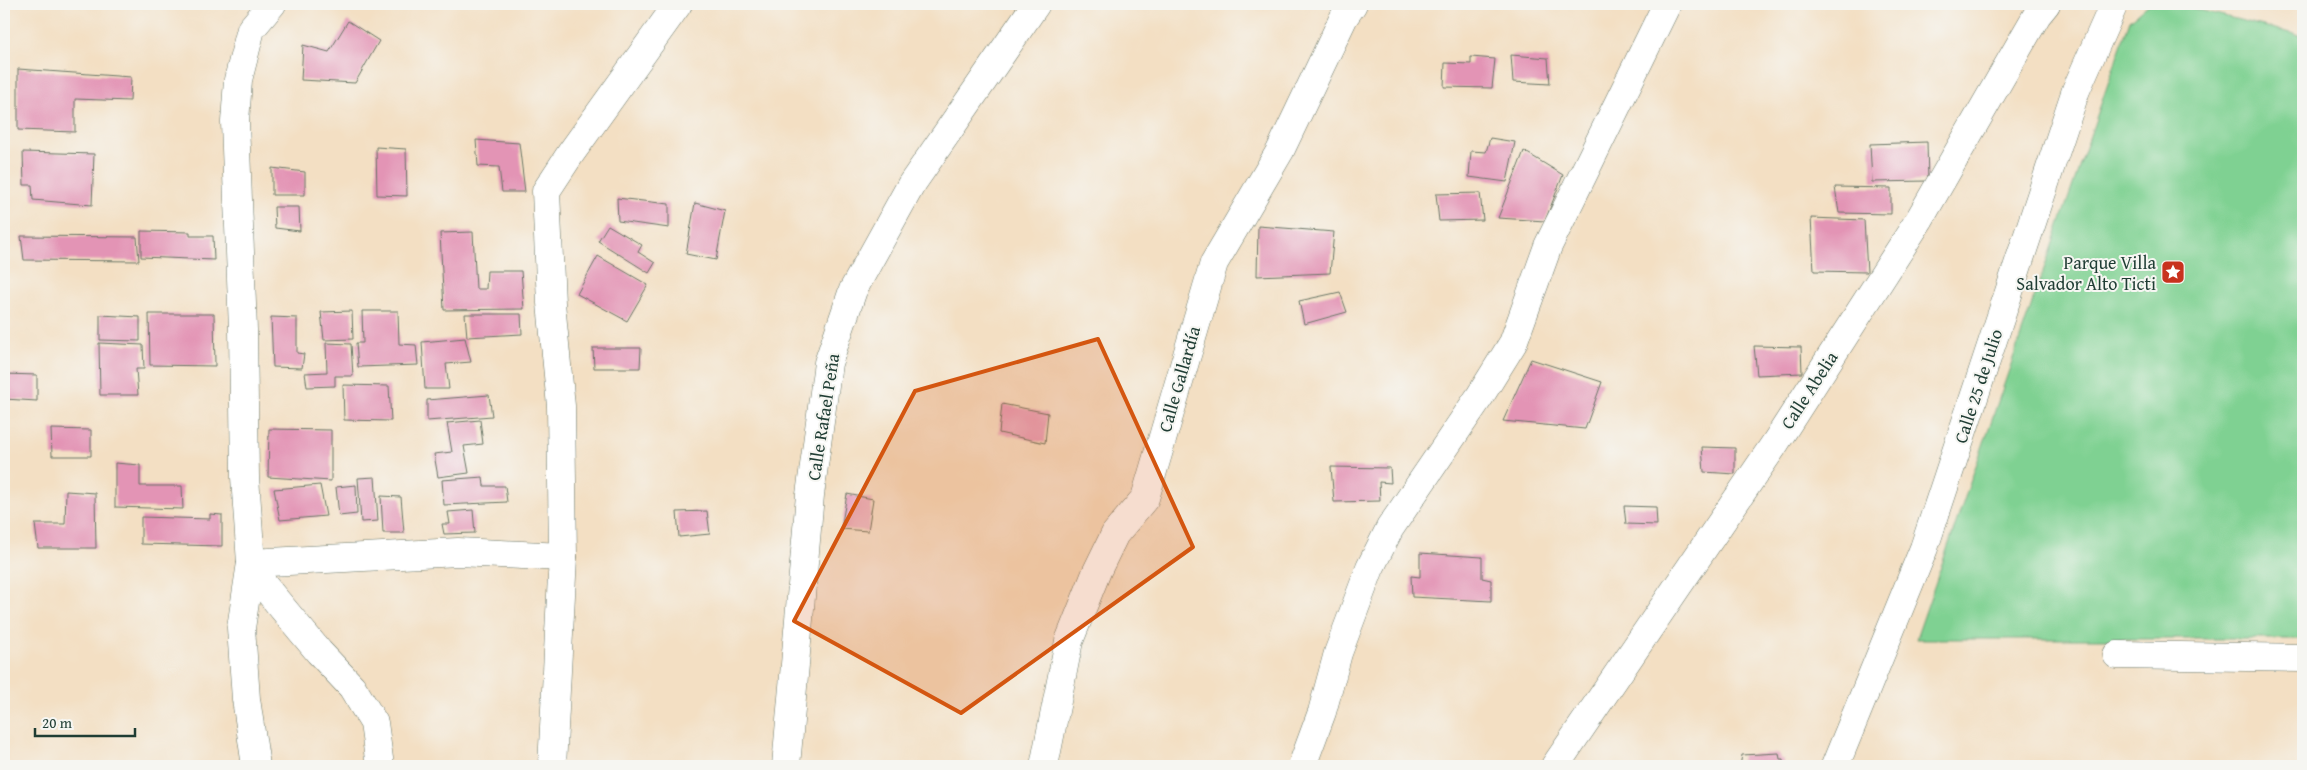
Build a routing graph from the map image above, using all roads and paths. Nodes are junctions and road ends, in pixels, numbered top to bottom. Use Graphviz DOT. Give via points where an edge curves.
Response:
graph roads {
  1 [pos="272,4"];
  2 [pos="678,4"];
  3 [pos="1036,4"];
  4 [pos="1353,4"];
  5 [pos="1667,4"];
  6 [pos="2046,4"];
  7 [pos="2114,4"];
  8 [pos="563,557"];
  9 [pos="251,563"];
  10 [pos="2117,655"];
  11 [pos="2303,658"];
  12 [pos="256,766"];
  13 [pos="380,766"];
  14 [pos="552,766"];
  15 [pos="786,766"];
  16 [pos="1044,766"];
  17 [pos="1302,766"];
  18 [pos="1555,766"];
  19 [pos="1835,766"];
  1 -- 9 [label="street" via="251,29 238,80 236,122 245,476"];
  2 -- 8 [label="street" via="546,191 551,303 561,406"];
  3 -- 15 [label="street, Calle Rafael Peña" via="911,185 853,290 828,363 810,495"];
  4 -- 16 [label="street, Calle Gallardía" via="1280,151 1214,263 1144,498 1115,534 1069,641"];
  5 -- 17 [label="street" via="1548,246 1513,343 1390,528 1370,568 1338,653 1322,712"];
  6 -- 18 [label="street, Calle Abelia" via="1919,220 1807,395"];
  7 -- 19 [label="street, Calle 25 de Julio" via="2076,90 1924,548"];
  8 -- 9 [label="street" via="458,552"];
  8 -- 14 [label="street"];
  9 -- 12 [label="street" via="241,628 246,699"];
  9 -- 13 [label="street" via="265,586 352,687 374,723"];
  10 -- 11 [label="street"];
}
